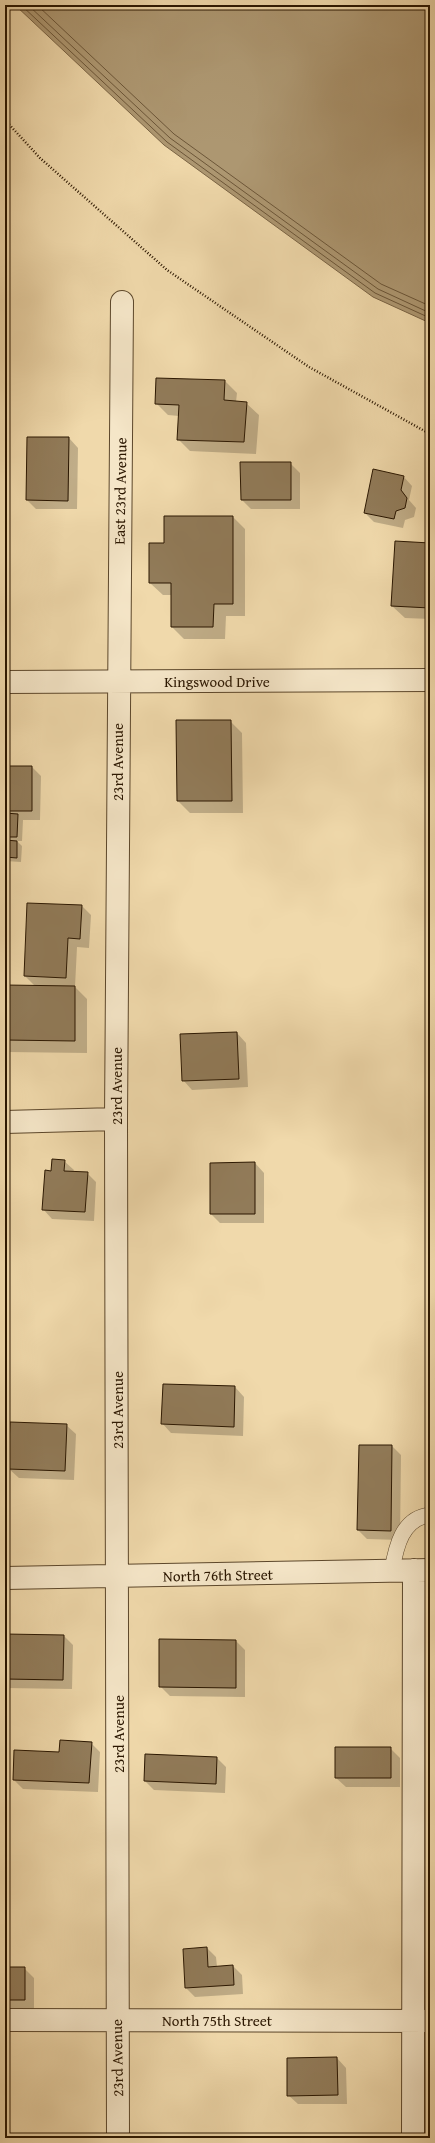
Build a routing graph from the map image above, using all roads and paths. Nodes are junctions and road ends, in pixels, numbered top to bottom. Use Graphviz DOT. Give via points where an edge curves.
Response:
graph roads {
  1 [pos="5,120"];
  2 [pos="122,302"];
  3 [pos="430,434"];
  4 [pos="430,680"];
  5 [pos="118,681"];
  6 [pos="5,682"];
  7 [pos="116,1119"];
  8 [pos="5,1122"];
  9 [pos="430,1515"];
  10 [pos="392,1570"];
  11 [pos="422,1570"];
  12 [pos="118,1577"];
  13 [pos="5,1578"];
  14 [pos="5,2020"];
  15 [pos="117,2020"];
  16 [pos="421,2021"];
  17 [pos="118,2138"];
  18 [pos="413,2138"];
  1 -- 3 [label="path" via="40,158 167,270 309,367"];
  2 -- 5 [label="street, East 23rd Avenue"];
  4 -- 5 [label="street, Kingswood Drive"];
  5 -- 6 [label="street, Kingswood Drive"];
  5 -- 7 [label="street, 23rd Avenue"];
  7 -- 8 [label="street"];
  7 -- 12 [label="street, 23rd Avenue"];
  9 -- 10 [label="lane" via="414,1520 405,1529 395,1553"];
  10 -- 11 [label="street, North 76th Street"];
  10 -- 12 [label="street, North 76th Street"];
  11 -- 16 [label="street"];
  12 -- 13 [label="street, North 76th Street"];
  12 -- 15 [label="street, 23rd Avenue"];
  14 -- 15 [label="street, North 75th Street"];
  15 -- 16 [label="street, North 75th Street"];
  15 -- 17 [label="street, 23rd Avenue"];
  16 -- 18 [label="street"];
}
